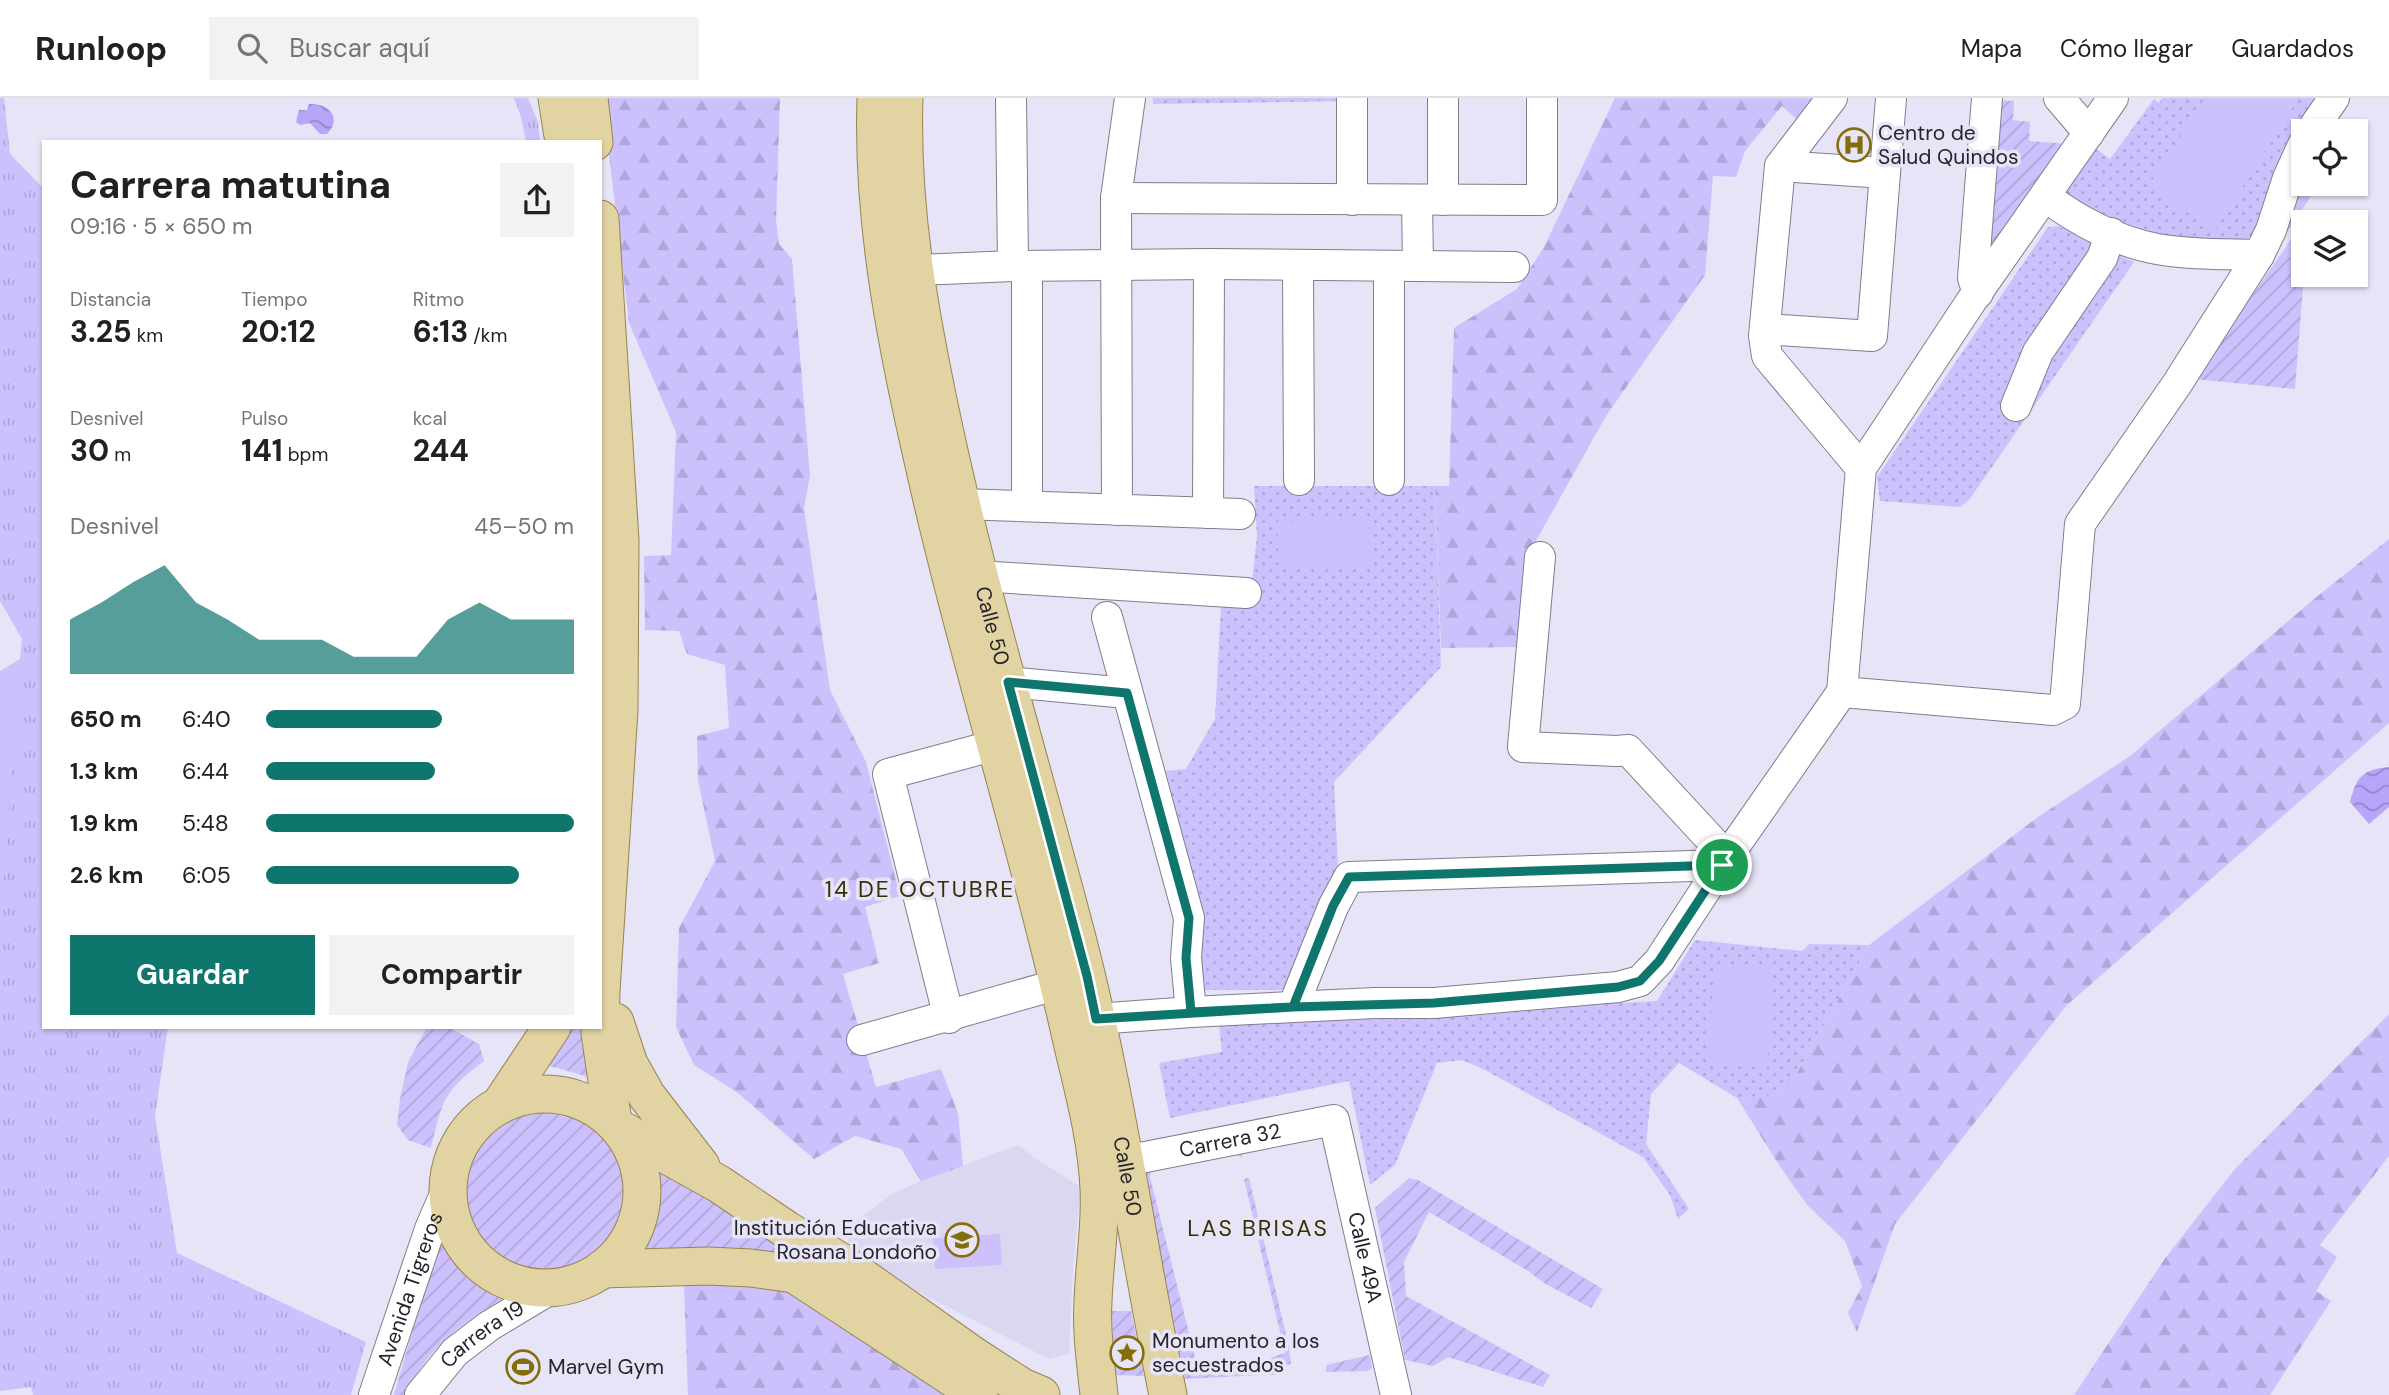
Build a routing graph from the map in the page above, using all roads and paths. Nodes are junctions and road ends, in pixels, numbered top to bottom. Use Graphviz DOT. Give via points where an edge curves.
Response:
graph roads {
  1 [pos="557,98"];
  2 [pos="589,98"];
  3 [pos="876,98"];
  4 [pos="904,98"];
  5 [pos="1011,98"];
  6 [pos="1130,98"];
  7 [pos="1352,98"];
  8 [pos="1443,98"];
  9 [pos="1832,98"];
  10 [pos="1891,98"];
  11 [pos="1987,98"];
  12 [pos="2059,98"];
  13 [pos="2113,98"];
  14 [pos="2334,98"];
  15 [pos="1542,109"];
  16 [pos="2319,119"];
  17 [pos="2089,133"];
  18 [pos="564,140"];
  19 [pos="594,140"];
  20 [pos="1780,166"];
  21 [pos="2291,171"];
  22 [pos="1885,173"];
  23 [pos="2046,197"];
  24 [pos="1116,198"];
  25 [pos="1352,200"];
  26 [pos="1430,200"];
  27 [pos="2111,233"];
  28 [pos="602,251"];
  29 [pos="2259,255"];
  30 [pos="1209,264"];
  31 [pos="1118,265"];
  32 [pos="1298,265"];
  33 [pos="1020,266"];
  34 [pos="1404,266"];
  35 [pos="1514,267"];
  36 [pos="900,271"];
  37 [pos="1978,293"];
  38 [pos="1765,328"];
  39 [pos="2016,406"];
  40 [pos="1861,468"];
  41 [pos="1299,480"];
  42 [pos="1389,480"];
  43 [pos="961,504"];
  44 [pos="1027,506"];
  45 [pos="1117,510"];
  46 [pos="1208,513"];
  47 [pos="1241,513"];
  48 [pos="1540,557"];
  49 [pos="979,576"];
  50 [pos="1246,593"];
  51 [pos="1107,617"];
  52 [pos="1008,682"];
  53 [pos="1842,692"];
  54 [pos="1127,693"];
  55 [pos="996,745"];
  56 [pos="1724,861"];
  57 [pos="608,884"];
  58 [pos="602,976"];
  59 [pos="1059,984"];
  60 [pos="1293,1007"];
  61 [pos="1191,1012"];
  62 [pos="948,1017"];
  63 [pos="551,1029"];
  64 [pos="600,1029"];
  65 [pos="1084,1031"];
  66 [pos="862,1040"];
  67 [pos="500,1105"];
  68 [pos="1334,1120"];
  69 [pos="617,1125"];
  70 [pos="1113,1147"];
  71 [pos="719,1184"];
  72 [pos="449,1185"];
  73 [pos="602,1269"];
  74 [pos="554,1287"];
  75 [pos="1094,1385"];
  76 [pos="374,1395"];
  77 [pos="419,1395"];
  78 [pos="979,1395"];
  79 [pos="1041,1395"];
  80 [pos="1168,1395"];
  81 [pos="1396,1395"];
  1 -- 18 [label="main road"];
  2 -- 19 [label="main road"];
  3 -- 36 [label="main road, Calle 50" via="874,146"];
  4 -- 36 [label="main road, Calle 50"];
  5 -- 33 [label="street"];
  6 -- 24 [label="street"];
  7 -- 25 [label="street"];
  8 -- 26 [label="street"];
  9 -- 20 [label="street"];
  10 -- 22 [label="street"];
  11 -- 37 [label="street" via="1973,278"];
  12 -- 17 [label="street"];
  13 -- 17 [label="street"];
  14 -- 16 [label="street"];
  15 -- 26 [label="street" via="1542,200"];
  17 -- 23 [label="street"];
  20 -- 22 [label="street"];
  20 -- 38 [label="street"];
  21 -- 29 [label="street"];
  22 -- 38 [label="street" via="1872,336"];
  23 -- 27 [label="street" via="2069,214"];
  23 -- 37 [label="street"];
  24 -- 25 [label="street"];
  24 -- 31 [label="street"];
  25 -- 26 [label="street"];
  26 -- 34 [label="street"];
  27 -- 29 [label="street" via="2161,250"];
  27 -- 39 [label="street" via="2102,258 2038,352"];
  28 -- 57 [label="main road" via="620,541 620,710"];
  29 -- 53 [label="street" via="2080,524 2065,704 2053,710"];
  30 -- 31 [label="street"];
  30 -- 32 [label="street"];
  30 -- 46 [label="street"];
  31 -- 33 [label="street"];
  31 -- 45 [label="street"];
  32 -- 34 [label="street"];
  32 -- 41 [label="street"];
  33 -- 36 [label="street"];
  33 -- 44 [label="street"];
  34 -- 35 [label="street"];
  34 -- 42 [label="street"];
  36 -- 43 [label="main road, Calle 50" via="933,377"];
  36 -- 55 [label="main road, Calle 50" via="905,381 933,508"];
  37 -- 40 [label="street"];
  38 -- 40 [label="street" via="1767,356"];
  40 -- 53 [label="street"];
  43 -- 44 [label="street"];
  43 -- 49 [label="main road, Calle 50"];
  44 -- 45 [label="street"];
  45 -- 46 [label="street"];
  46 -- 47 [label="street"];
  48 -- 56 [label="street" via="1523,747 1628,750"];
  49 -- 50 [label="street"];
  49 -- 52 [label="main road, Calle 50"];
  51 -- 54 [label="street"];
  52 -- 54 [label="street"];
  52 -- 65 [label="main road, Calle 50" via="1087,976"];
  53 -- 56 [label="street"];
  54 -- 61 [label="street" via="1189,918 1186,958"];
  55 -- 59 [label="main road, Calle 50"];
  55 -- 62 [label="street" via="888,774"];
  56 -- 60 [label="street" via="1659,961 1640,981 1618,987 1434,1003"];
  56 -- 60 [label="street" via="1349,877"];
  57 -- 58 [label="main road"];
  57 -- 71 [label="main road" via="614,1020 629,1064 647,1096"];
  59 -- 62 [label="street"];
  59 -- 65 [label="main road, Calle 50"];
  60 -- 61 [label="street"];
  61 -- 65 [label="street"];
  62 -- 66 [label="street"];
  63 -- 67 [label="main road"];
  64 -- 69 [label="main road"];
  65 -- 70 [label="main road, Calle 50"];
  67 -- 69 [label="main road" via="542,1093 565,1095 586,1102"];
  67 -- 72 [label="main road" via="464,1139"];
  68 -- 70 [label="street, Carrera 32"];
  68 -- 81 [label="street, Calle 49A"];
  69 -- 71 [label="main road"];
  69 -- 73 [label="main road" via="638,1161 642,1198 623,1249"];
  70 -- 75 [label="main road, Calle 50" via="1099,1188 1092,1306"];
  70 -- 80 [label="main road, Calle 50"];
  71 -- 79 [label="main road" via="841,1262 974,1356"];
  72 -- 74 [label="main road" via="460,1236 484,1266 517,1284"];
  72 -- 76 [label="street, Avenida Tigreros"];
  73 -- 74 [label="main road" via="578,1282"];
  73 -- 78 [label="main road" via="708,1266 794,1275"];
  74 -- 77 [label="street, Carrera 19" via="455,1352"];
}
